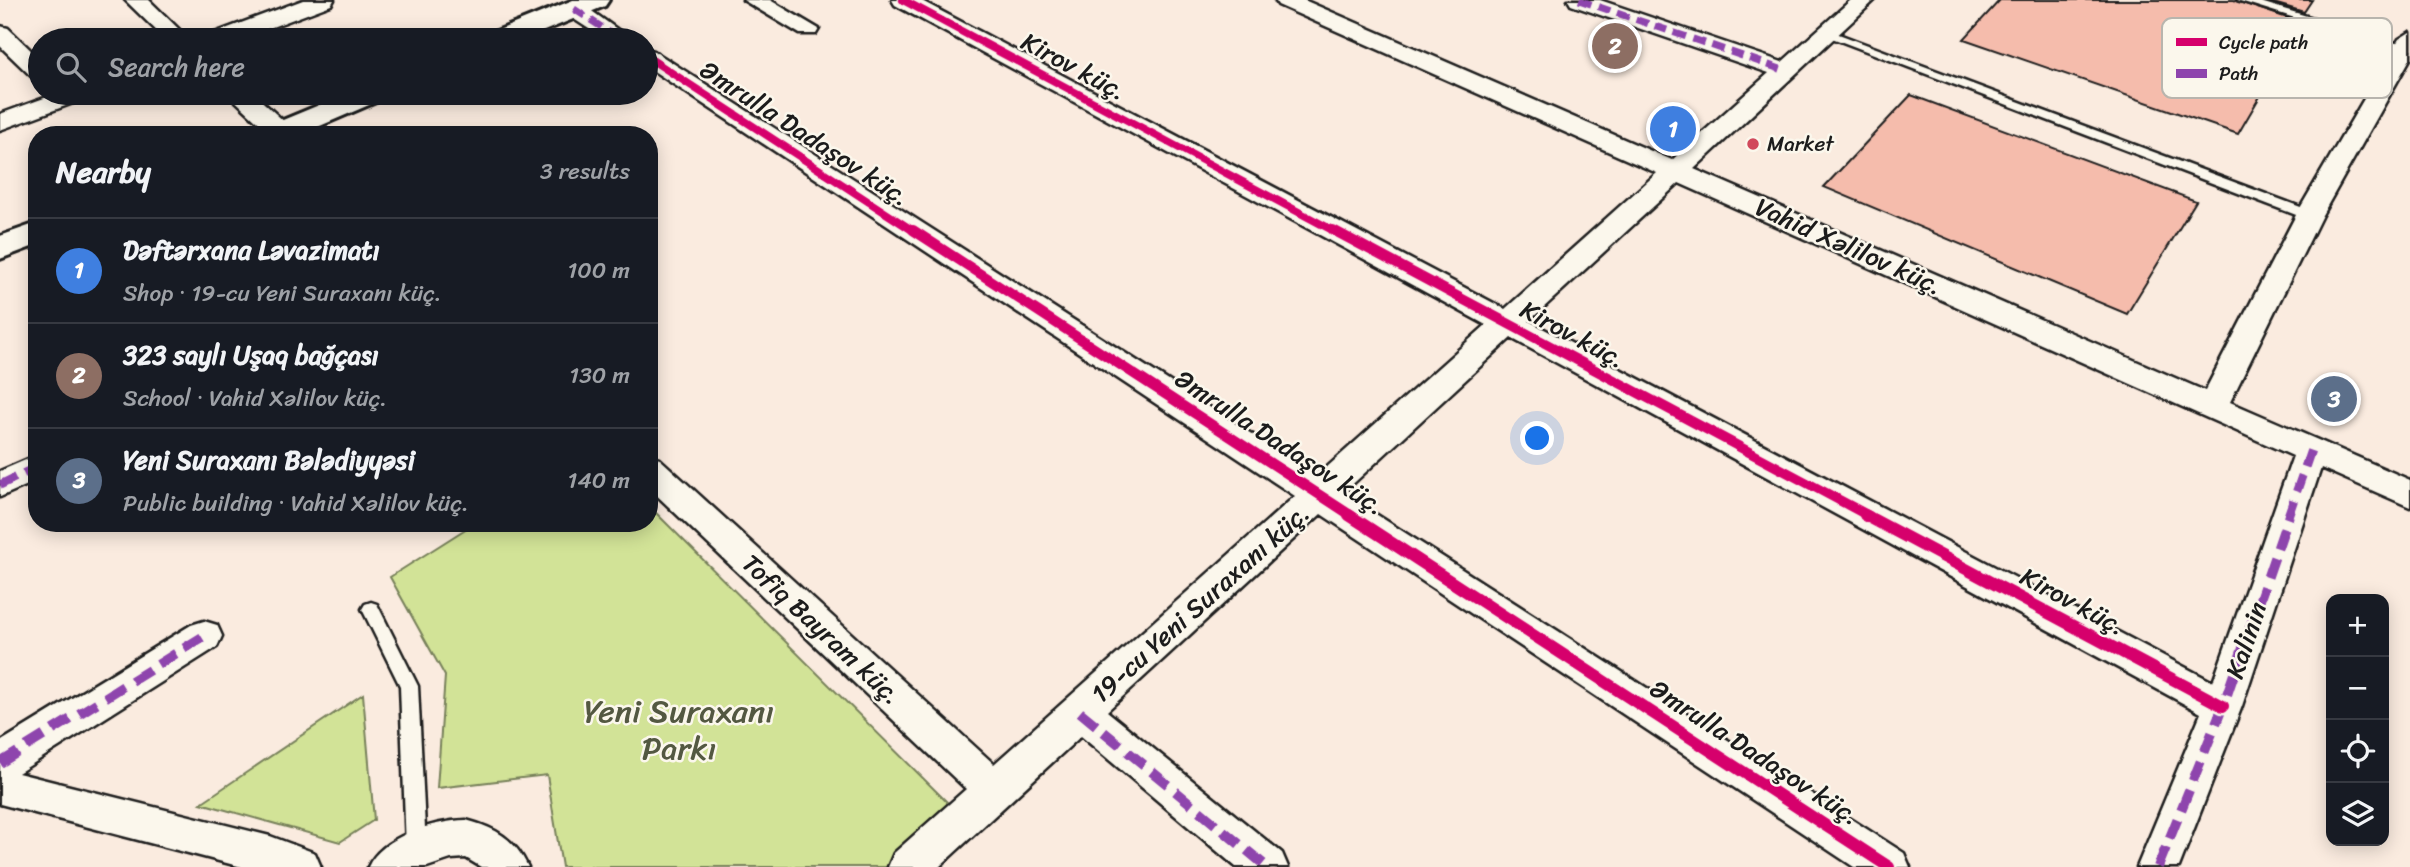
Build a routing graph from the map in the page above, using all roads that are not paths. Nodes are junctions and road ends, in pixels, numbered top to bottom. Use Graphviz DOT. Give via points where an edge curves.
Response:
graph roads {
  1 [pos="136,0"];
  2 [pos="323,0"];
  3 [pos="754,0"];
  4 [pos="903,0"];
  5 [pos="1286,0"];
  6 [pos="1579,0"];
  7 [pos="1864,0"];
  8 [pos="2242,0"];
  9 [pos="585,5"];
  10 [pos="2310,18"];
  11 [pos="166,28"];
  12 [pos="249,28"];
  13 [pos="528,28"];
  14 [pos="609,28"];
  15 [pos="808,29"];
  16 [pos="0,33"];
  17 [pos="1828,33"];
  18 [pos="2407,44"];
  19 [pos="28,60"];
  20 [pos="658,64"];
  21 [pos="2392,70"];
  22 [pos="1786,71"];
  23 [pos="2376,98"];
  24 [pos="42,105"];
  25 [pos="251,105"];
  26 [pos="345,105"];
  27 [pos="0,122"];
  28 [pos="273,126"];
  29 [pos="296,126"];
  30 [pos="1676,170"];
  31 [pos="2309,215"];
  32 [pos="28,237"];
  33 [pos="0,248"];
  34 [pos="1507,324"];
  35 [pos="2213,406"];
  36 [pos="2311,450"];
  37 [pos="28,471"];
  38 [pos="658,476"];
  39 [pos="0,485"];
  40 [pos="2410,494"];
  41 [pos="1320,495"];
  42 [pos="371,609"];
  43 [pos="205,636"];
  44 [pos="2223,706"];
  45 [pos="1080,712"];
  46 [pos="0,763"];
  47 [pos="0,786"];
  48 [pos="994,790"];
  49 [pos="402,858"];
  50 [pos="300,867"];
  51 [pos="507,867"];
  52 [pos="909,867"];
  53 [pos="1267,867"];
  54 [pos="1889,867"];
  55 [pos="2158,867"];
  1 -- 11 [label="street"];
  2 -- 12 [label="street"];
  3 -- 15 [label="street"];
  4 -- 34 [label="street, Kirov küç."];
  5 -- 30 [label="street, Vahid Xəlilov küç."];
  6 -- 22 [label="street"];
  7 -- 17 [label="street, 19-cu Yeni Suraxanı küç."];
  8 -- 10 [label="lane"];
  9 -- 13 [label="street"];
  9 -- 14 [label="street"];
  16 -- 19 [label="street"];
  17 -- 22 [label="street, 19-cu Yeni Suraxanı küç."];
  17 -- 31 [label="lane"];
  18 -- 21 [label="street"];
  20 -- 41 [label="street, Əmrulla Dadaşov küç."];
  22 -- 30 [label="street, 19-cu Yeni Suraxanı küç."];
  23 -- 31 [label="street"];
  24 -- 27 [label="street"];
  25 -- 28 [label="street"];
  26 -- 29 [label="street"];
  30 -- 34 [label="street, 19-cu Yeni Suraxanı küç."];
  30 -- 35 [label="street, Vahid Xəlilov küç."];
  31 -- 35 [label="street"];
  32 -- 33 [label="street"];
  34 -- 41 [label="street, 19-cu Yeni Suraxanı küç."];
  34 -- 44 [label="street, Kirov küç."];
  35 -- 36 [label="street, Vahid Xəlilov küç."];
  36 -- 40 [label="street, Vahid Xəlilov küç."];
  36 -- 44 [label="street, Kalinin"];
  37 -- 39 [label="street"];
  38 -- 48 [label="street, Tofiq Bayram küç."];
  41 -- 45 [label="street, 19-cu Yeni Suraxanı küç."];
  41 -- 54 [label="street, Əmrulla Dadaşov küç."];
  42 -- 49 [label="lane" via="409,686"];
  43 -- 46 [label="street"];
  44 -- 55 [label="street, Kalinin"];
  45 -- 48 [label="street, 19-cu Yeni Suraxanı küç."];
  45 -- 53 [label="street"];
  47 -- 50 [label="street" via="270,855"];
  48 -- 52 [label="street, 19-cu Yeni Suraxanı küç."];
  49 -- 51 [label="street" via="446,840 474,840 496,850"];
}
